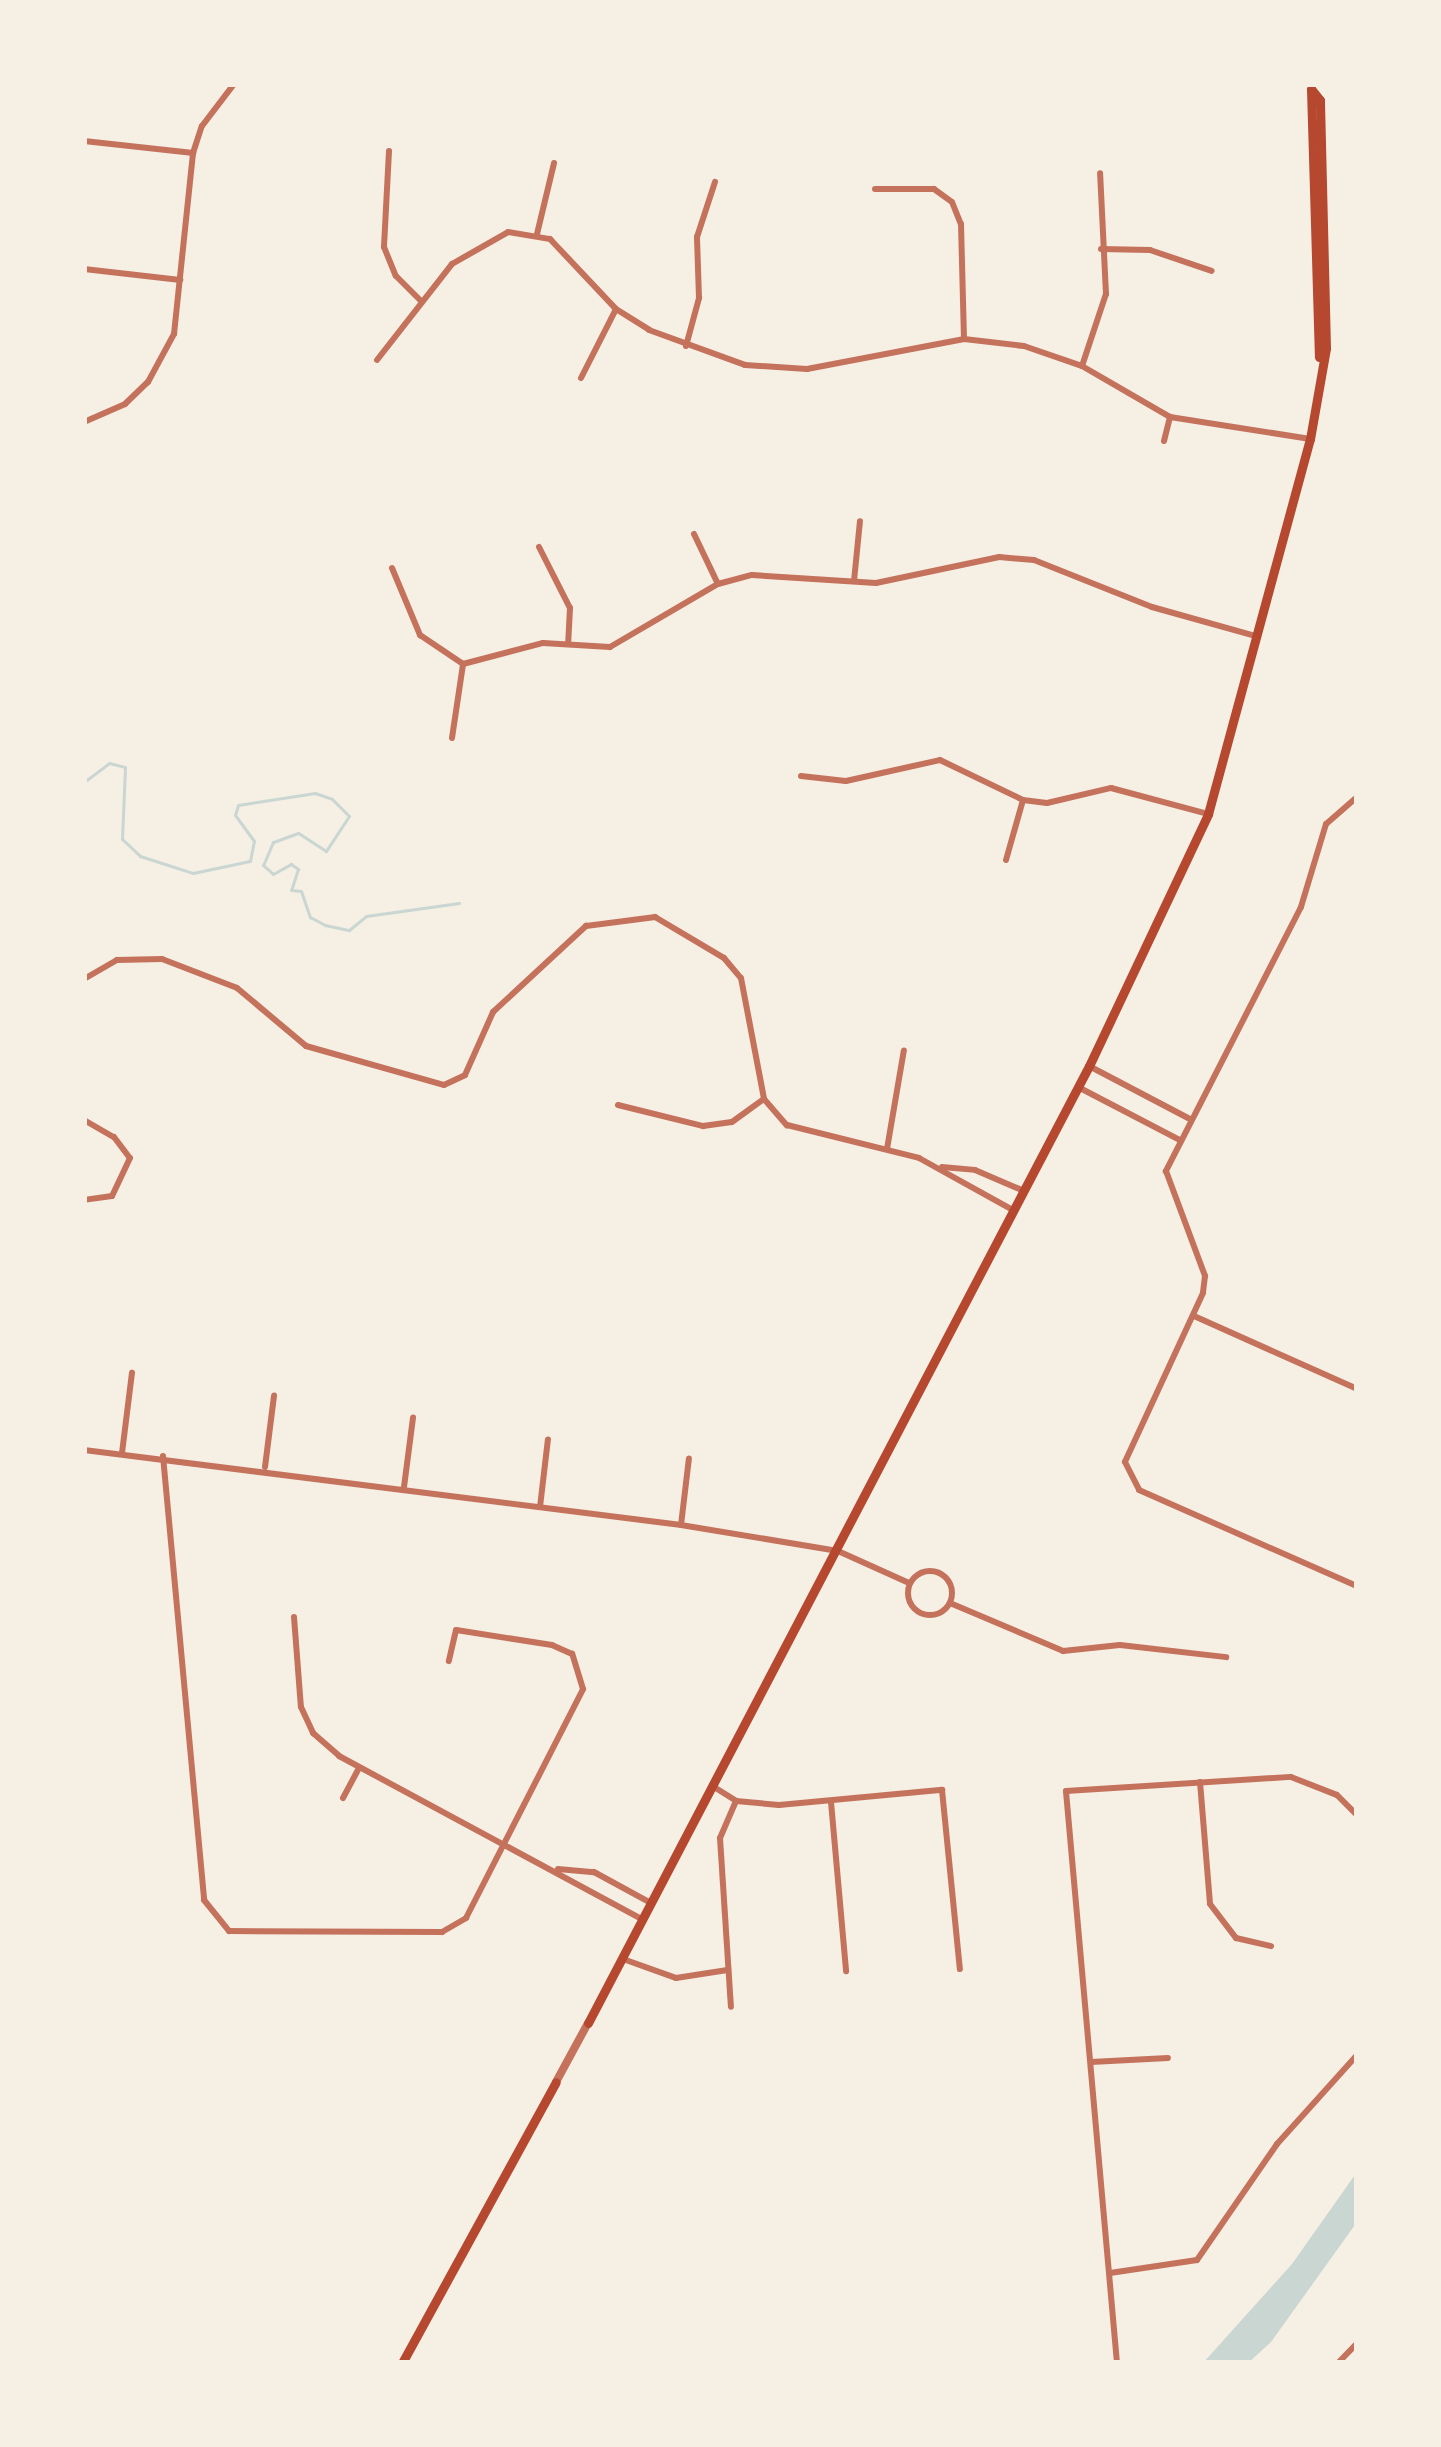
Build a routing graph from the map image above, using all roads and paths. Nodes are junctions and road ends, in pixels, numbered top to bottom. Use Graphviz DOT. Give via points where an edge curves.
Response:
graph roads {
  1 [pos="234,84"];
  2 [pos="1311,87"];
  3 [pos="84,141"];
  4 [pos="389,151"];
  5 [pos="194,153"];
  6 [pos="554,164"];
  7 [pos="1100,172"];
  8 [pos="716,182"];
  9 [pos="875,189"];
  10 [pos="537,234"];
  11 [pos="1101,249"];
  12 [pos="84,269"];
  13 [pos="1212,271"];
  14 [pos="180,280"];
  15 [pos="421,301"];
  16 [pos="616,309"];
  17 [pos="964,339"];
  18 [pos="686,346"];
  19 [pos="377,360"];
  20 [pos="1082,366"];
  21 [pos="580,378"];
  22 [pos="1170,416"];
  23 [pos="84,422"];
  24 [pos="1310,439"];
  25 [pos="1165,441"];
  26 [pos="860,520"];
  27 [pos="694,534"];
  28 [pos="539,547"];
  29 [pos="392,568"];
  30 [pos="854,581"];
  31 [pos="718,584"];
  32 [pos="1255,636"];
  33 [pos="568,644"];
  34 [pos="463,664"];
  35 [pos="452,737"];
  36 [pos="801,776"];
  37 [pos="1357,797"];
  38 [pos="1023,800"];
  39 [pos="1208,814"];
  40 [pos="1006,860"];
  41 [pos="86,976"];
  42 [pos="904,1050"];
  43 [pos="1089,1066"];
  44 [pos="1078,1087"];
  45 [pos="764,1099"];
  46 [pos="618,1105"];
  47 [pos="1190,1119"];
  48 [pos="84,1120"];
  49 [pos="1180,1140"];
  50 [pos="887,1149"];
  51 [pos="938,1167"];
  52 [pos="1024,1191"];
  53 [pos="84,1200"];
  54 [pos="1011,1209"];
  55 [pos="1194,1316"];
  56 [pos="132,1373"];
  57 [pos="1357,1389"];
  58 [pos="274,1396"];
  59 [pos="413,1418"];
  60 [pos="548,1438"];
  61 [pos="84,1450"];
  62 [pos="122,1453"];
  63 [pos="164,1456"];
  64 [pos="688,1458"];
  65 [pos="265,1467"];
  66 [pos="404,1487"];
  67 [pos="540,1507"];
  68 [pos="681,1526"];
  69 [pos="838,1552"];
  70 [pos="909,1583"];
  71 [pos="1357,1586"];
  72 [pos="950,1603"];
  73 [pos="294,1618"];
  74 [pos="1226,1657"];
  75 [pos="448,1661"];
  76 [pos="359,1768"];
  77 [pos="1200,1782"];
  78 [pos="714,1787"];
  79 [pos="343,1798"];
  80 [pos="736,1801"];
  81 [pos="831,1802"];
  82 [pos="1357,1815"];
  83 [pos="510,1843"];
  84 [pos="555,1869"];
  85 [pos="652,1904"];
  86 [pos="644,1920"];
  87 [pos="1271,1946"];
  88 [pos="623,1959"];
  89 [pos="960,1969"];
  90 [pos="727,1970"];
  91 [pos="846,1971"];
  92 [pos="730,2007"];
  93 [pos="588,2024"];
  94 [pos="1357,2055"];
  95 [pos="1168,2058"];
  96 [pos="1091,2062"];
  97 [pos="556,2082"];
  98 [pos="1110,2273"];
  99 [pos="1357,2343"];
  100 [pos="402,2363"];
  101 [pos="1117,2363"];
  102 [pos="1339,2363"];
  1 -- 5 [label="street" via="202,126"];
  2 -- 24 [label="main road" via="1312,346 1319,357"];
  3 -- 5 [label="street"];
  4 -- 15 [label="street" via="384,247 396,277"];
  5 -- 14 [label="street"];
  6 -- 10 [label="street"];
  7 -- 11 [label="street"];
  8 -- 18 [label="street" via="698,237 699,298"];
  9 -- 17 [label="street" via="934,189 952,202 961,224"];
  10 -- 15 [label="street" via="488,239 452,264"];
  10 -- 16 [label="street" via="562,249"];
  11 -- 13 [label="street" via="1150,250"];
  11 -- 20 [label="street" via="1103,317"];
  12 -- 14 [label="street"];
  14 -- 23 [label="street" via="174,334 148,382 125,404"];
  15 -- 19 [label="street"];
  16 -- 18 [label="street"];
  16 -- 21 [label="street"];
  17 -- 18 [label="street" via="775,370"];
  17 -- 20 [label="street" via="1024,346"];
  20 -- 22 [label="street"];
  22 -- 24 [label="street"];
  22 -- 25 [label="street"];
  24 -- 32 [label="main road"];
  26 -- 30 [label="street"];
  27 -- 31 [label="street"];
  28 -- 33 [label="street" via="570,608"];
  29 -- 34 [label="street" via="420,635"];
  30 -- 31 [label="street" via="773,572"];
  30 -- 32 [label="street" via="999,557 1034,560 1152,607"];
  31 -- 33 [label="street" via="626,642"];
  32 -- 39 [label="main road"];
  33 -- 34 [label="street"];
  34 -- 35 [label="street"];
  36 -- 38 [label="street" via="846,781 940,760"];
  37 -- 47 [label="street" via="1326,824 1301,907"];
  38 -- 39 [label="street" via="1047,803 1111,788"];
  38 -- 40 [label="street"];
  39 -- 43 [label="main road"];
  41 -- 45 [label="street" via="117,960 162,959 237,988 306,1046 444,1085 465,1075 493,1012 586,926 655,917 724,958 741,978"];
  42 -- 50 [label="street"];
  43 -- 44 [label="main road"];
  43 -- 47 [label="street"];
  44 -- 49 [label="street"];
  44 -- 52 [label="main road"];
  45 -- 46 [label="street" via="732,1122 704,1126"];
  45 -- 50 [label="street" via="787,1125 816,1137"];
  47 -- 49 [label="street"];
  48 -- 53 [label="street" via="114,1136 130,1158 112,1196"];
  49 -- 55 [label="street" via="1166,1171 1205,1276"];
  50 -- 51 [label="street"];
  51 -- 52 [label="street" via="975,1169"];
  51 -- 54 [label="street"];
  52 -- 54 [label="main road"];
  54 -- 69 [label="main road"];
  55 -- 57 [label="street"];
  55 -- 71 [label="street" via="1129,1443 1130,1476 1139,1490"];
  56 -- 62 [label="street"];
  58 -- 65 [label="street"];
  59 -- 66 [label="street"];
  60 -- 67 [label="street"];
  61 -- 62 [label="street"];
  62 -- 63 [label="street"];
  63 -- 65 [label="street"];
  63 -- 83 [label="street" via="175,1636 210,1915 243,1935 442,1932 476,1906"];
  64 -- 68 [label="street"];
  65 -- 66 [label="street"];
  66 -- 67 [label="street"];
  67 -- 68 [label="street"];
  68 -- 69 [label="street"];
  69 -- 70 [label="street"];
  69 -- 78 [label="main road"];
  70 -- 72 [label="street" via="916,1611 932,1616"];
  70 -- 72 [label="street" via="926,1571 939,1573 952,1589"];
  72 -- 74 [label="street" via="1063,1651 1120,1645"];
  73 -- 76 [label="street" via="302,1707 313,1732"];
  75 -- 83 [label="street" via="456,1630 553,1646 572,1654 581,1671 578,1709"];
  76 -- 79 [label="street"];
  76 -- 83 [label="street"];
  77 -- 82 [label="street" via="1291,1777 1337,1795"];
  77 -- 87 [label="street" via="1210,1904 1236,1938"];
  77 -- 96 [label="street" via="1066,1791"];
  78 -- 80 [label="street"];
  78 -- 85 [label="main road"];
  80 -- 81 [label="street"];
  80 -- 90 [label="street" via="719,1838"];
  81 -- 89 [label="street" via="942,1790"];
  81 -- 91 [label="street"];
  83 -- 84 [label="street"];
  84 -- 85 [label="street" via="594,1872"];
  84 -- 86 [label="street"];
  85 -- 86 [label="main road"];
  86 -- 88 [label="main road"];
  88 -- 90 [label="street" via="676,1978"];
  88 -- 93 [label="main road"];
  90 -- 92 [label="street"];
  93 -- 97 [label="street"];
  94 -- 98 [label="street" via="1276,2144 1197,2260"];
  95 -- 96 [label="street"];
  96 -- 98 [label="street"];
  97 -- 100 [label="main road"];
  98 -- 101 [label="street"];
  99 -- 102 [label="street"];
}
